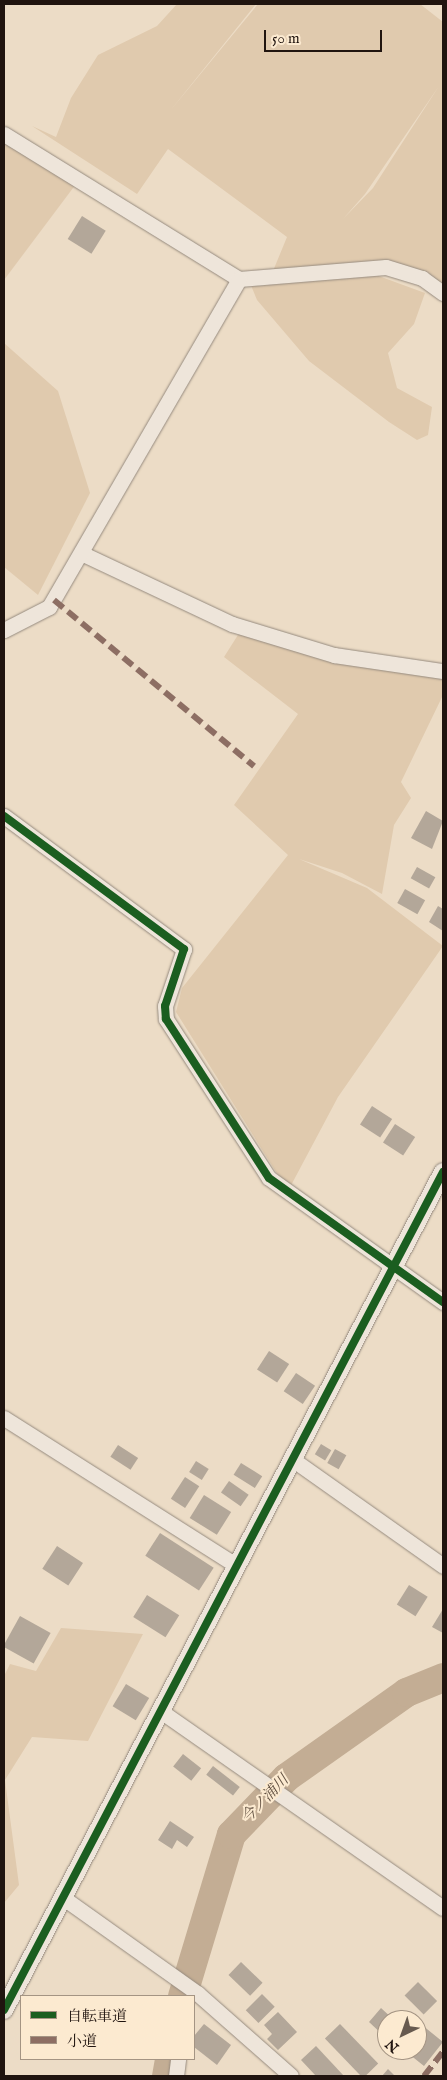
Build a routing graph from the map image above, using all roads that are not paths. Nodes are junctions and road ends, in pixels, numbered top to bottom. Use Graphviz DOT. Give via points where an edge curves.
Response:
graph roads {
  1 [pos="4,134"];
  2 [pos="240,279"];
  3 [pos="443,293"];
  4 [pos="81,553"];
  5 [pos="4,630"];
  6 [pos="443,671"];
  7 [pos="4,816"];
  8 [pos="443,1172"];
  9 [pos="394,1267"];
  10 [pos="443,1302"];
  11 [pos="4,1418"];
  12 [pos="292,1459"];
  13 [pos="236,1565"];
  14 [pos="443,1566"];
  15 [pos="159,1710"];
  16 [pos="62,1897"];
  17 [pos="443,1908"];
  18 [pos="192,1995"];
  19 [pos="195,1998"];
  20 [pos="4,2010"];
  21 [pos="178,2060"];
  22 [pos="176,2076"];
  23 [pos="291,2076"];
  1 -- 2 [label="street"];
  2 -- 3 [label="street" via="386,266 422,278"];
  2 -- 4 [label="street"];
  4 -- 5 [label="street" via="49,607"];
  4 -- 6 [label="street" via="232,624 334,654"];
  7 -- 9 [label="street" via="184,949 166,1006 166,1019 269,1178"];
  8 -- 9 [label="street"];
  9 -- 10 [label="street"];
  9 -- 12 [label="street"];
  11 -- 13 [label="street"];
  12 -- 13 [label="street"];
  12 -- 14 [label="street"];
  13 -- 15 [label="street"];
  15 -- 16 [label="street"];
  15 -- 17 [label="street"];
  16 -- 18 [label="street" via="169,1973"];
  16 -- 20 [label="street"];
  19 -- 23 [label="street"];
  21 -- 22 [label="street"];
}
